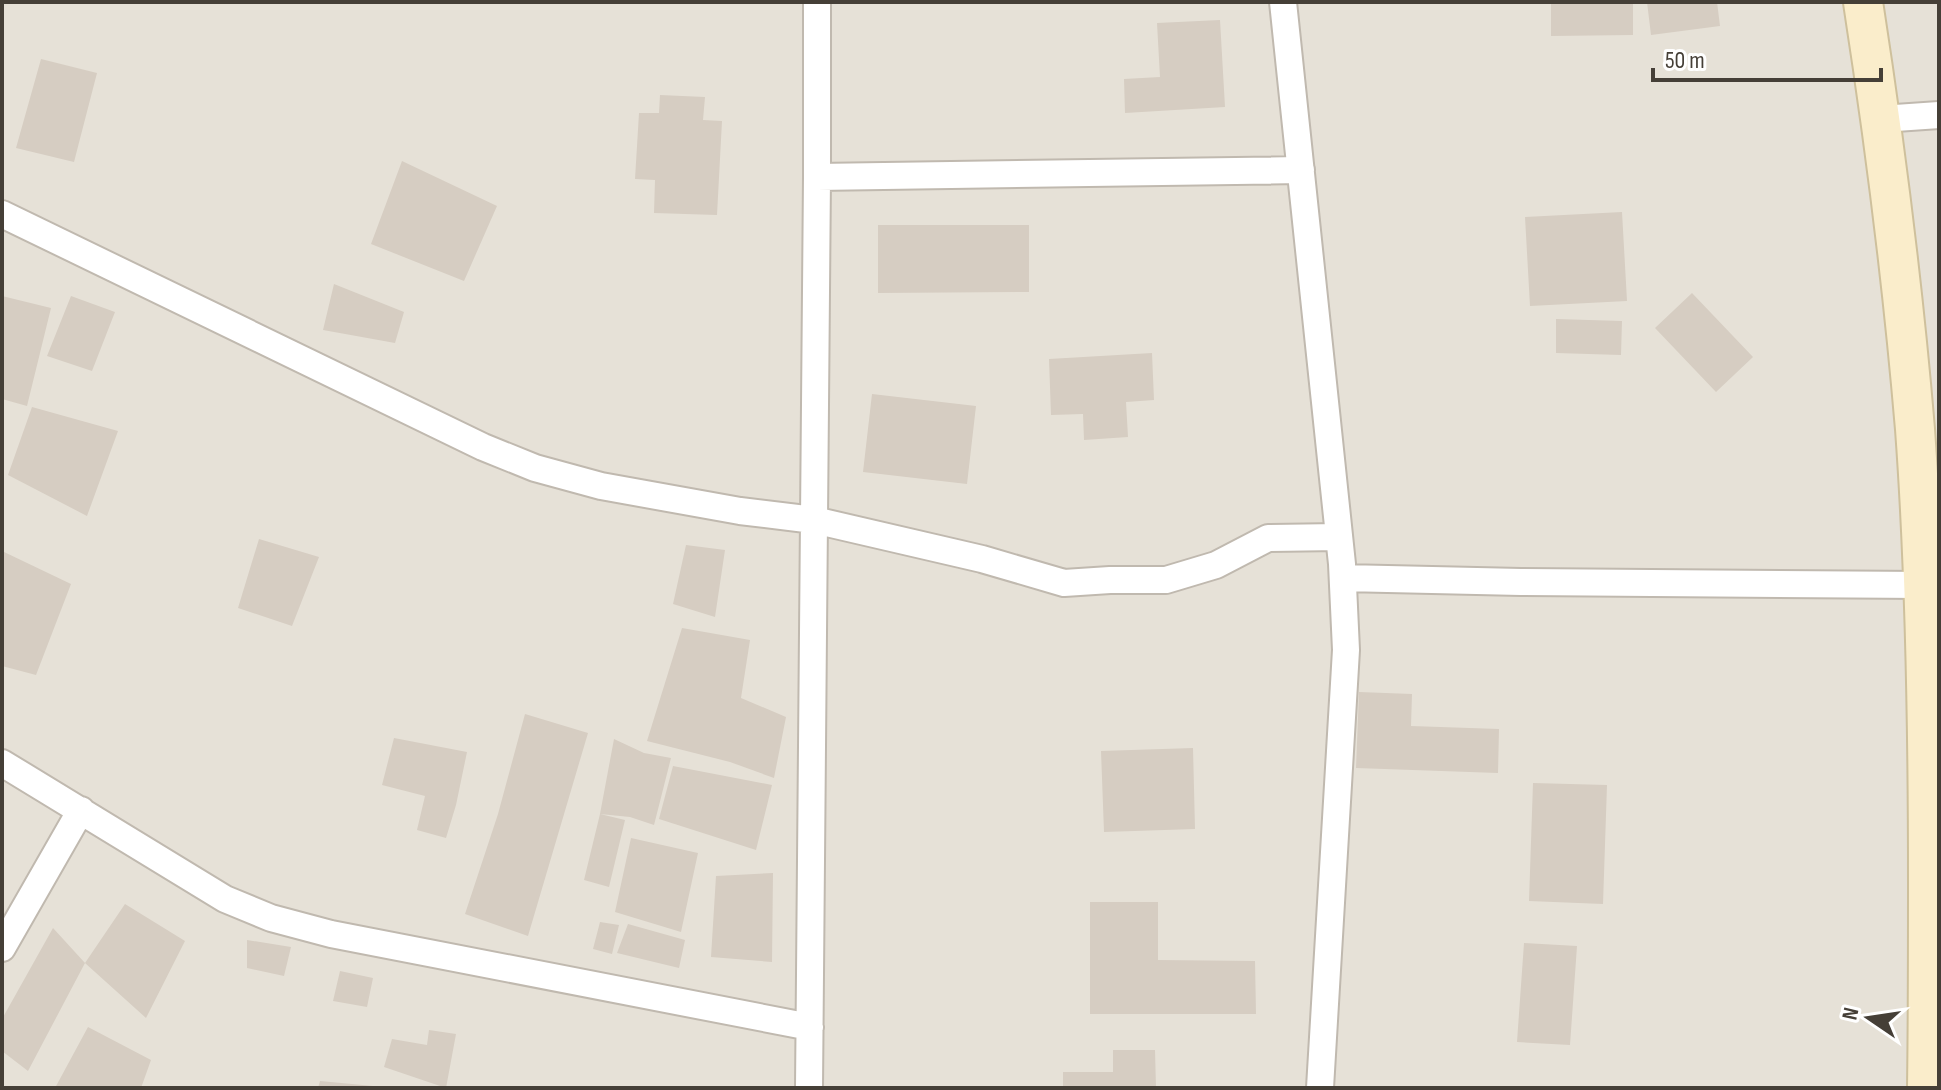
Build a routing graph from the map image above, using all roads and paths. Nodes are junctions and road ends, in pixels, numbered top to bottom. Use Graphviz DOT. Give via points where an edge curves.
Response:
graph roads {
  1 [pos="817,2"];
  2 [pos="1283,2"];
  3 [pos="1863,2"];
  4 [pos="1939,115"];
  5 [pos="1881,119"];
  6 [pos="1301,170"];
  7 [pos="817,177"];
  8 [pos="2,214"];
  9 [pos="814,520"];
  10 [pos="1339,537"];
  11 [pos="1343,578"];
  12 [pos="1924,585"];
  13 [pos="2,763"];
  14 [pos="81,810"];
  15 [pos="2,948"];
  16 [pos="810,1027"];
  17 [pos="1931,1069"];
  18 [pos="809,1088"];
  19 [pos="1320,1088"];
  1 -- 7 [label="street"];
  2 -- 6 [label="street"];
  3 -- 5 [label="main road"];
  4 -- 5 [label="street"];
  5 -- 12 [label="main road" via="1915,429"];
  6 -- 7 [label="street"];
  6 -- 10 [label="street"];
  7 -- 9 [label="street"];
  8 -- 9 [label="street" via="535,468 601,486"];
  9 -- 10 [label="street" via="1064,583 1166,580 1216,565 1268,538"];
  9 -- 16 [label="street"];
  10 -- 11 [label="street"];
  11 -- 12 [label="street"];
  11 -- 19 [label="street" via="1346,650"];
  12 -- 17 [label="main road"];
  13 -- 14 [label="street"];
  14 -- 15 [label="street"];
  14 -- 16 [label="street" via="225,899 271,918"];
  16 -- 18 [label="street"];
}
